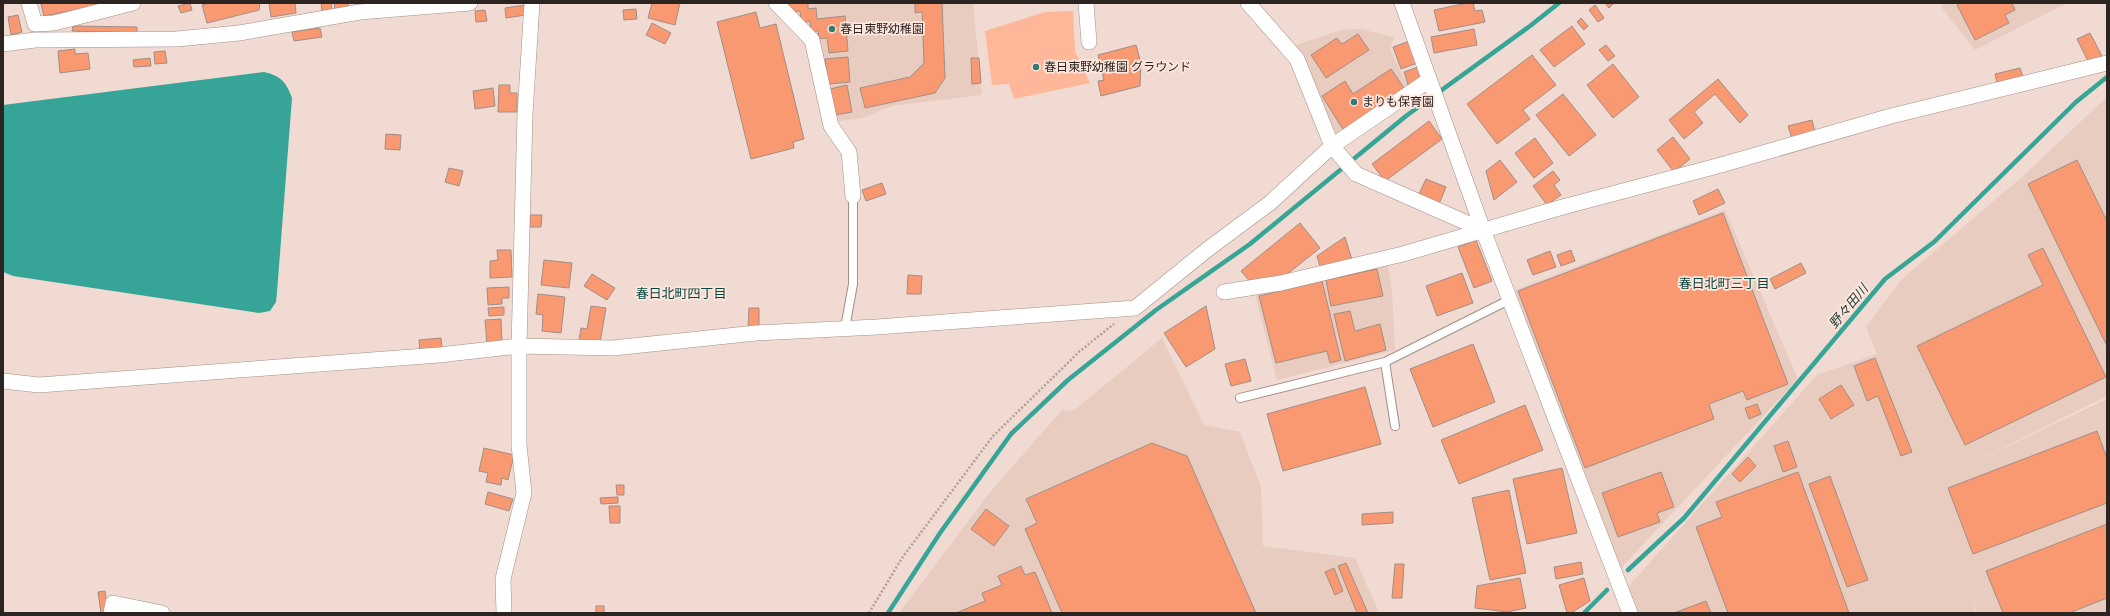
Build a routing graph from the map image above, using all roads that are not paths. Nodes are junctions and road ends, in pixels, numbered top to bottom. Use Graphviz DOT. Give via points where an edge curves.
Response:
graph roads {
  1 [pos="29,3"];
  2 [pos="132,3"];
  3 [pos="470,3"];
  4 [pos="532,3"];
  5 [pos="776,3"];
  6 [pos="1086,3"];
  7 [pos="1248,3"];
  8 [pos="1402,3"];
  9 [pos="359,8"];
  10 [pos="1089,42"];
  11 [pos="3,44"];
  12 [pos="2107,63"];
  13 [pos="1430,83"];
  14 [pos="1335,149"];
  15 [pos="853,196"];
  16 [pos="1483,230"];
  17 [pos="1224,292"];
  18 [pos="1509,300"];
  19 [pos="845,328"];
  20 [pos="519,346"];
  21 [pos="1385,362"];
  22 [pos="3,381"];
  23 [pos="1240,398"];
  24 [pos="1395,426"];
  25 [pos="111,613"];
  26 [pos="162,613"];
  27 [pos="504,613"];
  28 [pos="1630,613"];
  1 -- 2 [label="street" via="35,24 54,23"];
  3 -- 9 [label="street"];
  4 -- 20 [label="street" via="525,114"];
  5 -- 15 [label="street" via="812,40 831,126 849,152"];
  6 -- 10 [label="street"];
  7 -- 14 [label="street" via="1297,59"];
  8 -- 13 [label="street"];
  9 -- 11 [label="street" via="239,33 177,39 35,40"];
  12 -- 16 [label="street" via="1891,116"];
  13 -- 14 [label="street"];
  13 -- 16 [label="street"];
  14 -- 16 [label="street" via="1356,174"];
  14 -- 19 [label="street" via="1135,308"];
  15 -- 19 [label="lane" via="853,284"];
  16 -- 17 [label="street" via="1403,254 1281,283"];
  16 -- 18 [label="street"];
  18 -- 21 [label="lane"];
  18 -- 28 [label="street"];
  19 -- 20 [label="street" via="756,333 613,348"];
  20 -- 22 [label="street" via="440,355 39,385"];
  20 -- 27 [label="street" via="519,445 524,493 503,579"];
  21 -- 23 [label="lane"];
  21 -- 24 [label="lane"];
  25 -- 26 [label="street" via="113,603"];
}
